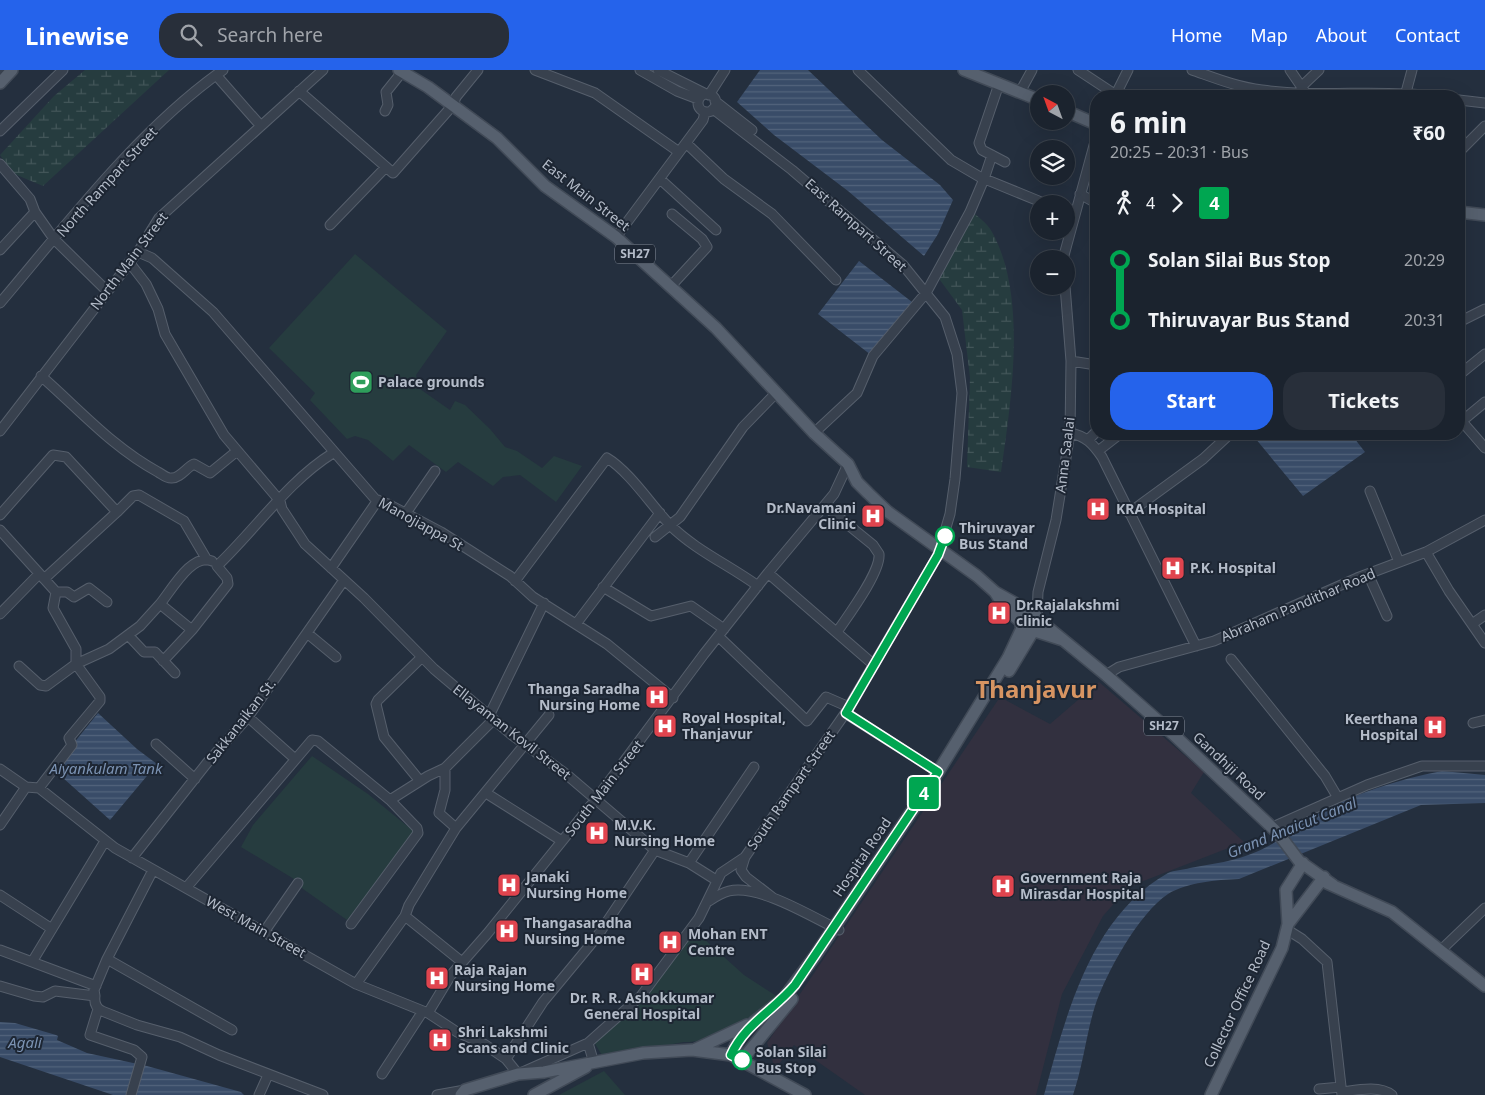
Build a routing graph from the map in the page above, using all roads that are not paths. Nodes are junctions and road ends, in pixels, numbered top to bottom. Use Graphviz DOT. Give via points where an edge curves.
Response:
graph roads {
  1 [pos="1,70"];
  2 [pos="12,70"];
  3 [pos="63,70"];
  4 [pos="323,70"];
  5 [pos="478,70"];
  6 [pos="535,70"];
  7 [pos="640,70"];
  8 [pos="658,70"];
  9 [pos="725,70"];
  10 [pos="858,70"];
  11 [pos="964,70"];
  12 [pos="1032,70"];
  13 [pos="1078,70"];
  14 [pos="1128,70"];
  15 [pos="1192,70"];
  16 [pos="1290,70"];
  17 [pos="1319,70"];
  18 [pos="1412,70"];
  19 [pos="401,71"];
  20 [pos="219,73"];
  21 [pos="1208,73"];
  22 [pos="0,77"];
  23 [pos="0,83"];
  24 [pos="1000,84"];
  25 [pos="1106,90"];
  26 [pos="1118,90"];
  27 [pos="1249,90"];
  28 [pos="1303,90"];
  29 [pos="1407,90"];
  30 [pos="299,91"];
  31 [pos="1020,92"];
  32 [pos="1030,96"];
  33 [pos="1465,101"];
  34 [pos="708,102"];
  35 [pos="1485,103"];
  36 [pos="453,105"];
  37 [pos="385,111"];
  38 [pos="1075,115"];
  39 [pos="1090,121"];
  40 [pos="260,125"];
  41 [pos="1485,126"];
  42 [pos="0,131"];
  43 [pos="686,143"];
  44 [pos="1465,146"];
  45 [pos="679,152"];
  46 [pos="992,155"];
  47 [pos="1090,159"];
  48 [pos="1005,162"];
  49 [pos="0,164"];
  50 [pos="386,168"];
  51 [pos="660,179"];
  52 [pos="984,179"];
  53 [pos="1080,194"];
  54 [pos="1030,198"];
  55 [pos="1090,200"];
  56 [pos="1075,204"];
  57 [pos="35,212"];
  58 [pos="1465,213"];
  59 [pos="672,214"];
  60 [pos="1485,215"];
  61 [pos="330,225"];
  62 [pos="716,230"];
  63 [pos="616,238"];
  64 [pos="54,239"];
  65 [pos="0,250"];
  66 [pos="138,252"];
  67 [pos="129,262"];
  68 [pos="836,280"];
  69 [pos="671,286"];
  70 [pos="107,291"];
  71 [pos="926,293"];
  72 [pos="1066,295"];
  73 [pos="0,303"];
  74 [pos="1485,309"];
  75 [pos="1465,319"];
  76 [pos="1485,354"];
  77 [pos="1071,362"];
  78 [pos="1090,364"];
  79 [pos="1465,371"];
  80 [pos="41,376"];
  81 [pos="776,393"];
  82 [pos="1485,402"];
  83 [pos="1465,416"];
  84 [pos="1465,426"];
  85 [pos="0,431"];
  86 [pos="1070,433"];
  87 [pos="814,434"];
  88 [pos="1088,440"];
  89 [pos="1112,440"];
  90 [pos="1224,440"];
  91 [pos="1485,448"];
  92 [pos="237,451"];
  93 [pos="1098,451"];
  94 [pos="334,453"];
  95 [pos="848,464"];
  96 [pos="435,471"];
  97 [pos="1370,491"];
  98 [pos="277,498"];
  99 [pos="378,500"];
  100 [pos="824,506"];
  101 [pos="117,512"];
  102 [pos="406,513"];
  103 [pos="660,513"];
  104 [pos="1129,513"];
  105 [pos="0,515"];
  106 [pos="1485,520"];
  107 [pos="670,525"];
  108 [pos="0,530"];
  109 [pos="654,537"];
  110 [pos="941,548"];
  111 [pos="1426,552"];
  112 [pos="208,560"];
  113 [pos="1399,562"];
  114 [pos="217,566"];
  115 [pos="333,569"];
  116 [pos="768,573"];
  117 [pos="1368,574"];
  118 [pos="42,576"];
  119 [pos="344,580"];
  120 [pos="515,581"];
  121 [pos="758,586"];
  122 [pos="603,587"];
  123 [pos="56,592"];
  124 [pos="107,602"];
  125 [pos="544,603"];
  126 [pos="160,604"];
  127 [pos="0,614"];
  128 [pos="1485,615"];
  129 [pos="1387,616"];
  130 [pos="1030,622"];
  131 [pos="576,624"];
  132 [pos="1472,624"];
  133 [pos="192,630"];
  134 [pos="837,632"];
  135 [pos="307,633"];
  136 [pos="721,633"];
  137 [pos="128,635"];
  138 [pos="1485,643"];
  139 [pos="1196,646"];
  140 [pos="336,657"];
  141 [pos="422,657"];
  142 [pos="1231,659"];
  143 [pos="163,661"];
  144 [pos="76,664"];
  145 [pos="874,665"];
  146 [pos="19,666"];
  147 [pos="175,673"];
  148 [pos="1106,675"];
  149 [pos="672,698"];
  150 [pos="847,710"];
  151 [pos="549,715"];
  152 [pos="248,717"];
  153 [pos="491,718"];
  154 [pos="1485,720"];
  155 [pos="1473,723"];
  156 [pos="156,744"];
  157 [pos="527,744"];
  158 [pos="294,758"];
  159 [pos="1485,766"];
  160 [pos="754,767"];
  161 [pos="445,768"];
  162 [pos="0,769"];
  163 [pos="938,772"];
  164 [pos="195,779"];
  165 [pos="420,781"];
  166 [pos="26,787"];
  167 [pos="39,788"];
  168 [pos="486,793"];
  169 [pos="1338,798"];
  170 [pos="596,799"];
  171 [pos="390,800"];
  172 [pos="0,825"];
  173 [pos="456,828"];
  174 [pos="1276,832"];
  175 [pos="105,841"];
  176 [pos="562,841"];
  177 [pos="655,850"];
  178 [pos="745,856"];
  179 [pos="132,858"];
  180 [pos="689,863"];
  181 [pos="1299,864"];
  182 [pos="153,870"];
  183 [pos="716,880"];
  184 [pos="1326,881"];
  185 [pos="298,883"];
  186 [pos="186,888"];
  187 [pos="0,895"];
  188 [pos="773,898"];
  189 [pos="709,902"];
  190 [pos="1485,908"];
  191 [pos="405,916"];
  192 [pos="351,924"];
  193 [pos="1287,927"];
  194 [pos="836,928"];
  195 [pos="52,929"];
  196 [pos="264,932"];
  197 [pos="0,950"];
  198 [pos="1441,950"];
  199 [pos="107,959"];
  200 [pos="32,962"];
  201 [pos="462,962"];
  202 [pos="356,984"];
  203 [pos="0,986"];
  204 [pos="96,986"];
  205 [pos="1485,986"];
  206 [pos="95,996"];
  207 [pos="98,1009"];
  208 [pos="425,1012"];
  209 [pos="754,1022"];
  210 [pos="232,1030"];
  211 [pos="765,1030"];
  212 [pos="588,1043"];
  213 [pos="692,1050"];
  214 [pos="731,1055"];
  215 [pos="506,1059"];
  216 [pos="742,1060"];
  217 [pos="594,1063"];
  218 [pos="268,1074"];
  219 [pos="382,1074"];
  220 [pos="518,1074"];
  221 [pos="771,1075"];
  222 [pos="1319,1089"];
  223 [pos="1342,1091"];
  224 [pos="260,1093"];
  225 [pos="463,1093"];
  226 [pos="132,1095"];
  227 [pos="323,1095"];
  228 [pos="437,1095"];
  229 [pos="534,1095"];
  230 [pos="805,1095"];
  231 [pos="1211,1095"];
  232 [pos="1392,1095"];
  1 -- 22 [label="street"];
  2 -- 23 [label="main road"];
  3 -- 42 [label="street"];
  4 -- 30 [label="street, North Main Street"];
  5 -- 36 [label="street"];
  6 -- 45 [label="street" via="599,95"];
  7 -- 34 [label="street" via="677,91"];
  8 -- 34 [label="street"];
  9 -- 34 [label="street"];
  10 -- 52 [label="street" via="942,153"];
  11 -- 24 [label="main road"];
  12 -- 31 [label="street"];
  13 -- 25 [label="street"];
  14 -- 26 [label="street"];
  15 -- 21 [label="street"];
  16 -- 28 [label="street"];
  17 -- 28 [label="street"];
  18 -- 29 [label="street"];
  19 -- 36 [label="main road, East Main Street / SH27"];
  19 -- 37 [label="street" via="386,92 388,104"];
  20 -- 40 [label="street"];
  20 -- 64 [label="street, North Rampart Street" via="186,98 148,135"];
  21 -- 27 [label="street"];
  24 -- 31 [label="main road"];
  24 -- 46 [label="street" via="980,139 982,150"];
  30 -- 40 [label="street, North Main Street"];
  30 -- 50 [label="street"];
  31 -- 32 [label="main road"];
  33 -- 35 [label="street"];
  34 -- 43 [label="street"];
  34 -- 71 [label="street, East Rampart Street" via="868,227"];
  36 -- 50 [label="street" via="393,173"];
  36 -- 63 [label="main road, East Main Street / SH27" via="497,138 544,186"];
  38 -- 39 [label="main road"];
  40 -- 66 [label="street, North Main Street" via="159,218"];
  41 -- 44 [label="street"];
  43 -- 45 [label="street"];
  43 -- 68 [label="street" via="724,179 772,214"];
  45 -- 51 [label="street"];
  46 -- 48 [label="street"];
  46 -- 52 [label="street"];
  47 -- 53 [label="street"];
  49 -- 57 [label="street" via="30,199"];
  50 -- 61 [label="street"];
  51 -- 62 [label="street"];
  51 -- 63 [label="street"];
  52 -- 54 [label="street"];
  52 -- 71 [label="street"];
  53 -- 55 [label="street"];
  53 -- 56 [label="street"];
  57 -- 64 [label="street"];
  57 -- 65 [label="street"];
  58 -- 60 [label="main road"];
  59 -- 69 [label="street" via="702,239 706,247"];
  63 -- 69 [label="main road, East Main Street / SH27"];
  64 -- 70 [label="street"];
  64 -- 73 [label="street, North Rampart Street"];
  66 -- 67 [label="street, North Main Street"];
  66 -- 94 [label="street, Manojiappa St" via="152,258 213,312"];
  67 -- 70 [label="street, North Main Street"];
  67 -- 92 [label="street, Ellayaman Kovil Street" via="146,284 165,334 183,368"];
  69 -- 81 [label="main road, East Main Street / SH27" via="716,328"];
  70 -- 80 [label="street, North Main Street"];
  71 -- 87 [label="street" via="873,356 857,394"];
  71 -- 110 [label="street, East Rampart Street" via="945,317 953,337 961,384 956,479"];
  72 -- 77 [label="street, Anna Saalai"];
  74 -- 75 [label="street"];
  76 -- 79 [label="street"];
  77 -- 78 [label="street"];
  77 -- 86 [label="street, Anna Saalai"];
  80 -- 85 [label="street, North Main Street"];
  80 -- 92 [label="street" via="80,410 97,430 168,478 176,477 194,464 210,473"];
  81 -- 87 [label="main road, East Main Street / SH27"];
  81 -- 107 [label="street" via="743,427 680,517"];
  82 -- 83 [label="street"];
  84 -- 91 [label="street"];
  86 -- 88 [label="street"];
  86 -- 130 [label="street, Anna Saalai" via="1056,520"];
  87 -- 95 [label="main road, East Main Street / SH27"];
  88 -- 93 [label="street"];
  89 -- 93 [label="street"];
  90 -- 104 [label="street"];
  92 -- 98 [label="street, Ellayaman Kovil Street"];
  93 -- 104 [label="street"];
  94 -- 98 [label="street"];
  94 -- 99 [label="street, Manojiappa St"];
  95 -- 100 [label="street, South Main Street" via="834,494"];
  95 -- 110 [label="main road, SH27" via="857,482 888,512"];
  96 -- 102 [label="street"];
  97 -- 113 [label="street"];
  98 -- 114 [label="street"];
  98 -- 115 [label="street, Ellayaman Kovil Street" via="305,544"];
  99 -- 102 [label="street, Manojiappa St"];
  99 -- 115 [label="street"];
  100 -- 116 [label="street, South Main Street"];
  100 -- 134 [label="street" via="873,545 879,554 863,594"];
  101 -- 105 [label="street" via="66,457 59,454 53,455"];
  101 -- 112 [label="street" via="133,496 139,495 184,521"];
  101 -- 118 [label="street"];
  102 -- 120 [label="street, Manojiappa St"];
  103 -- 107 [label="street"];
  103 -- 120 [label="street" via="608,458"];
  103 -- 122 [label="street"];
  104 -- 139 [label="street"];
  106 -- 111 [label="street, Abraham Pandithar Road"];
  107 -- 109 [label="street"];
  107 -- 121 [label="street" via="692,545"];
  108 -- 118 [label="street"];
  110 -- 130 [label="main road, SH27" via="995,592 1006,609"];
  110 -- 145 [label="street, South Rampart Street"];
  111 -- 113 [label="street, Abraham Pandithar Road"];
  111 -- 132 [label="street"];
  112 -- 114 [label="street"];
  112 -- 126 [label="street" via="196,562 185,572"];
  113 -- 117 [label="street, Abraham Pandithar Road"];
  114 -- 133 [label="street" via="228,584"];
  115 -- 119 [label="street, Ellayaman Kovil Street"];
  116 -- 121 [label="street, South Main Street"];
  116 -- 134 [label="street"];
  117 -- 129 [label="street"];
  117 -- 139 [label="street, Abraham Pandithar Road"];
  118 -- 123 [label="street"];
  118 -- 127 [label="street"];
  119 -- 135 [label="street, Sakkanaikan St."];
  119 -- 141 [label="street, Ellayaman Kovil Street"];
  120 -- 125 [label="street, Manojiappa St"];
  121 -- 136 [label="street, South Main Street"];
  122 -- 131 [label="street"];
  122 -- 136 [label="street" via="650,616 691,606"];
  123 -- 124 [label="street" via="67,592 76,597 89,588"];
  123 -- 144 [label="street" via="53,608 76,649"];
  125 -- 131 [label="street, Manojiappa St"];
  125 -- 153 [label="street"];
  126 -- 133 [label="street"];
  126 -- 137 [label="street"];
  128 -- 132 [label="street"];
  130 -- 148 [label="main road, Gandhiji Road / SH27" via="1063,640"];
  130 -- 163 [label="main road, Hospital Road"];
  130 -- 194 [label="main road, Hospital Road" via="950,765"];
  131 -- 149 [label="street, Manojiappa St" via="607,644"];
  132 -- 138 [label="street"];
  133 -- 143 [label="street"];
  134 -- 145 [label="street"];
  135 -- 140 [label="street"];
  135 -- 152 [label="street, Sakkanaikan St."];
  136 -- 149 [label="street, South Main Street"];
  136 -- 150 [label="street" via="807,721 826,697"];
  137 -- 143 [label="street" via="144,652 153,651"];
  137 -- 144 [label="street" via="109,649"];
  139 -- 148 [label="street, Abraham Pandithar Road" via="1119,667"];
  141 -- 153 [label="street, Ellayaman Kovil Street"];
  141 -- 165 [label="street" via="376,704 384,737"];
  142 -- 169 [label="street" via="1325,776"];
  143 -- 147 [label="street"];
  144 -- 146 [label="street" via="46,686 40,685"];
  144 -- 167 [label="street" via="100,701 69,738 72,745"];
  145 -- 150 [label="street, South Rampart Street"];
  148 -- 174 [label="main road, Gandhiji Road / SH27"];
  149 -- 170 [label="street, South Main Street"];
  150 -- 163 [label="street"];
  150 -- 178 [label="street, South Rampart Street"];
  151 -- 157 [label="street"];
  152 -- 158 [label="street"];
  152 -- 164 [label="street, Sakkanaikan St."];
  153 -- 157 [label="street, Ellayaman Kovil Street"];
  153 -- 161 [label="street"];
  154 -- 155 [label="street"];
  156 -- 164 [label="street"];
  157 -- 168 [label="street"];
  157 -- 170 [label="street, Ellayaman Kovil Street"];
  158 -- 171 [label="street" via="315,740"];
  158 -- 186 [label="street"];
  159 -- 169 [label="street" via="1422,766"];
  160 -- 180 [label="street"];
  161 -- 165 [label="street"];
  161 -- 173 [label="street" via="445,790 439,813"];
  162 -- 166 [label="street"];
  163 -- 194 [label="main road, Hospital Road"];
  164 -- 179 [label="street, Sakkanaikan St."];
  165 -- 171 [label="street"];
  166 -- 167 [label="street"];
  166 -- 172 [label="street"];
  167 -- 175 [label="street, West Main Street"];
  168 -- 173 [label="street"];
  168 -- 176 [label="street"];
  169 -- 174 [label="street"];
  170 -- 176 [label="street, South Main Street"];
  170 -- 177 [label="street, Ellayaman Kovil Street"];
  171 -- 192 [label="street" via="417,828 418,834"];
  173 -- 191 [label="street"];
  174 -- 181 [label="main road, SH27"];
  175 -- 179 [label="street, West Main Street"];
  175 -- 195 [label="street"];
  176 -- 201 [label="street, South Main Street"];
  177 -- 180 [label="street, Ellayaman Kovil Street"];
  177 -- 215 [label="street" via="596,938 543,1002"];
  178 -- 183 [label="street, South Rampart Street"];
  178 -- 188 [label="street" via="741,870"];
  179 -- 182 [label="street, West Main Street"];
  180 -- 183 [label="street, Ellayaman Kovil Street"];
  181 -- 184 [label="main road, SH27"];
  181 -- 193 [label="main road, Collector Office Road" via="1286,890"];
  182 -- 186 [label="street, West Main Street"];
  182 -- 199 [label="street"];
  183 -- 189 [label="street, South Rampart Street"];
  184 -- 193 [label="main road, Collector Office Road" via="1307,897"];
  184 -- 198 [label="main road, SH27" via="1392,912"];
  185 -- 196 [label="street"];
  186 -- 196 [label="street, West Main Street"];
  187 -- 195 [label="street"];
  188 -- 189 [label="street" via="741,890 721,893"];
  188 -- 194 [label="street"];
  189 -- 212 [label="street, South Rampart Street" via="641,996"];
  190 -- 198 [label="street"];
  191 -- 201 [label="street"];
  191 -- 202 [label="street"];
  193 -- 223 [label="street" via="1327,962"];
  193 -- 231 [label="main road, Collector Office Road" via="1282,948"];
  194 -- 209 [label="main road, Hospital Road" via="784,998"];
  194 -- 211 [label="main road, Hospital Road" via="801,988"];
  195 -- 200 [label="street"];
  196 -- 202 [label="street, West Main Street"];
  197 -- 200 [label="street"];
  198 -- 205 [label="main road, SH27"];
  199 -- 204 [label="street"];
  199 -- 210 [label="street"];
  200 -- 204 [label="street"];
  201 -- 208 [label="street, South Main Street"];
  202 -- 208 [label="street, West Main Street"];
  203 -- 206 [label="street" via="42,997 55,991"];
  204 -- 206 [label="street"];
  206 -- 207 [label="street"];
  207 -- 218 [label="street" via="137,1025 180,1037"];
  207 -- 226 [label="street" via="90,1035 134,1050 142,1057"];
  208 -- 215 [label="street, West Main Street"];
  208 -- 219 [label="street, South Main Street"];
  209 -- 213 [label="main road"];
  209 -- 214 [label="main road" via="741,1035"];
  211 -- 216 [label="main road, Hospital Road"];
  211 -- 221 [label="main road" via="758,1046 757,1060"];
  212 -- 217 [label="street"];
  212 -- 220 [label="street, South Rampart Street"];
  213 -- 214 [label="main road"];
  213 -- 217 [label="main road" via="671,1050"];
  214 -- 216 [label="main road"];
  215 -- 220 [label="street, West Main Street"];
  216 -- 221 [label="main road"];
  217 -- 220 [label="main road"];
  217 -- 229 [label="main road"];
  218 -- 224 [label="street"];
  218 -- 227 [label="street"];
  220 -- 225 [label="main road"];
  221 -- 230 [label="main road"];
  222 -- 223 [label="street"];
  223 -- 232 [label="street" via="1373,1089"];
  225 -- 228 [label="street"];
}
